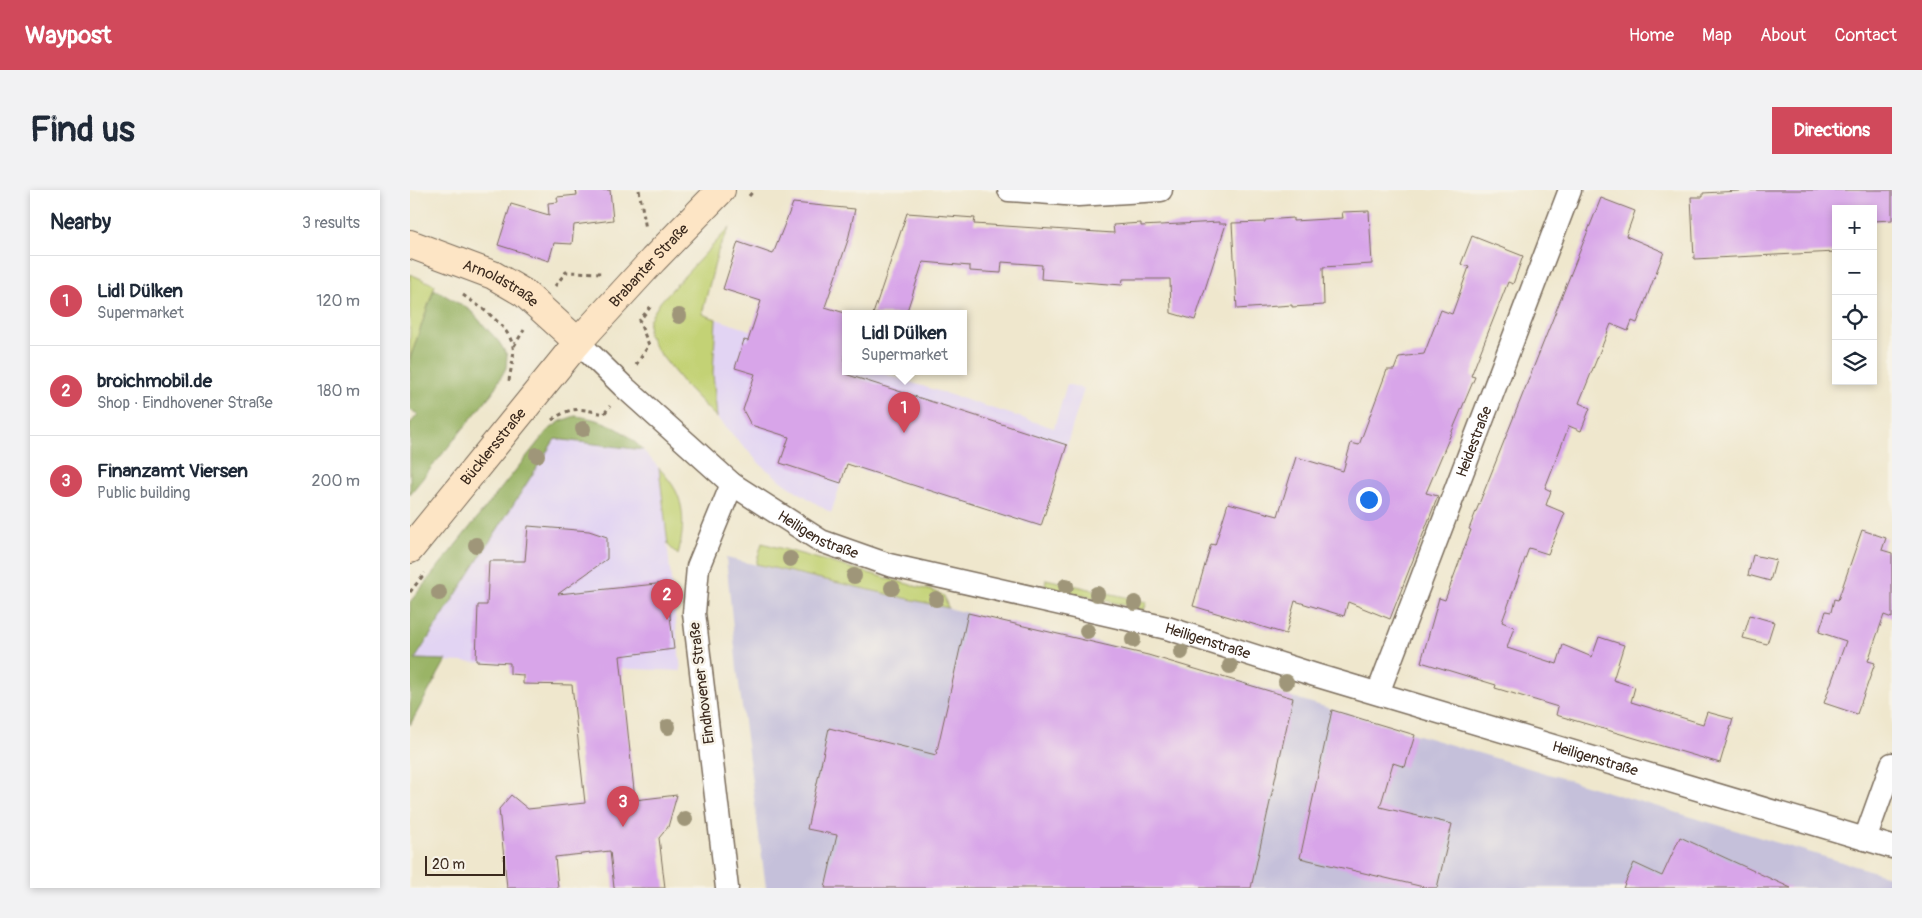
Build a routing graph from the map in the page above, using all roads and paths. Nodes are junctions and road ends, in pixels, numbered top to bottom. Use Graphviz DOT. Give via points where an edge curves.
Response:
graph roads {
  1 [pos="721,190"];
  2 [pos="754,190"];
  3 [pos="1009,190"];
  4 [pos="1162,190"];
  5 [pos="1570,190"];
  6 [pos="748,197"];
  7 [pos="654,225"];
  8 [pos="647,232"];
  9 [pos="410,244"];
  10 [pos="608,273"];
  11 [pos="459,292"];
  12 [pos="653,303"];
  13 [pos="539,306"];
  14 [pos="578,342"];
  15 [pos="513,346"];
  16 [pos="509,382"];
  17 [pos="623,386"];
  18 [pos="558,416"];
  19 [pos="732,484"];
  20 [pos="410,550"];
  21 [pos="1378,693"];
  22 [pos="1892,764"];
  23 [pos="1865,838"];
  24 [pos="1892,847"];
  25 [pos="727,888"];
  1 -- 14 [label="main road, Brabanter Straße"];
  2 -- 6 [label="path"];
  3 -- 4 [label="street" via="1078,195"];
  5 -- 21 [label="street, Heidestraße"];
  7 -- 8 [label="path"];
  9 -- 13 [label="main road, Arnoldstraße" via="493,275"];
  10 -- 13 [label="path" via="566,272"];
  11 -- 15 [label="path" via="484,309 506,331"];
  12 -- 17 [label="path" via="639,322 649,344"];
  13 -- 14 [label="main road, Arnoldstraße"];
  13 -- 15 [label="path"];
  14 -- 17 [label="street, Heiligenstraße"];
  14 -- 20 [label="main road, Bücklersstraße"];
  15 -- 16 [label="path"];
  17 -- 18 [label="path" via="604,414 577,408"];
  17 -- 19 [label="street, Heiligenstraße"];
  19 -- 21 [label="street, Heiligenstraße" via="821,541 889,565 1168,628"];
  19 -- 25 [label="street, Eindhovener Straße" via="698,567 694,613"];
  21 -- 23 [label="street, Heiligenstraße"];
  22 -- 23 [label="street"];
  23 -- 24 [label="street, Heiligenstraße"];
}
